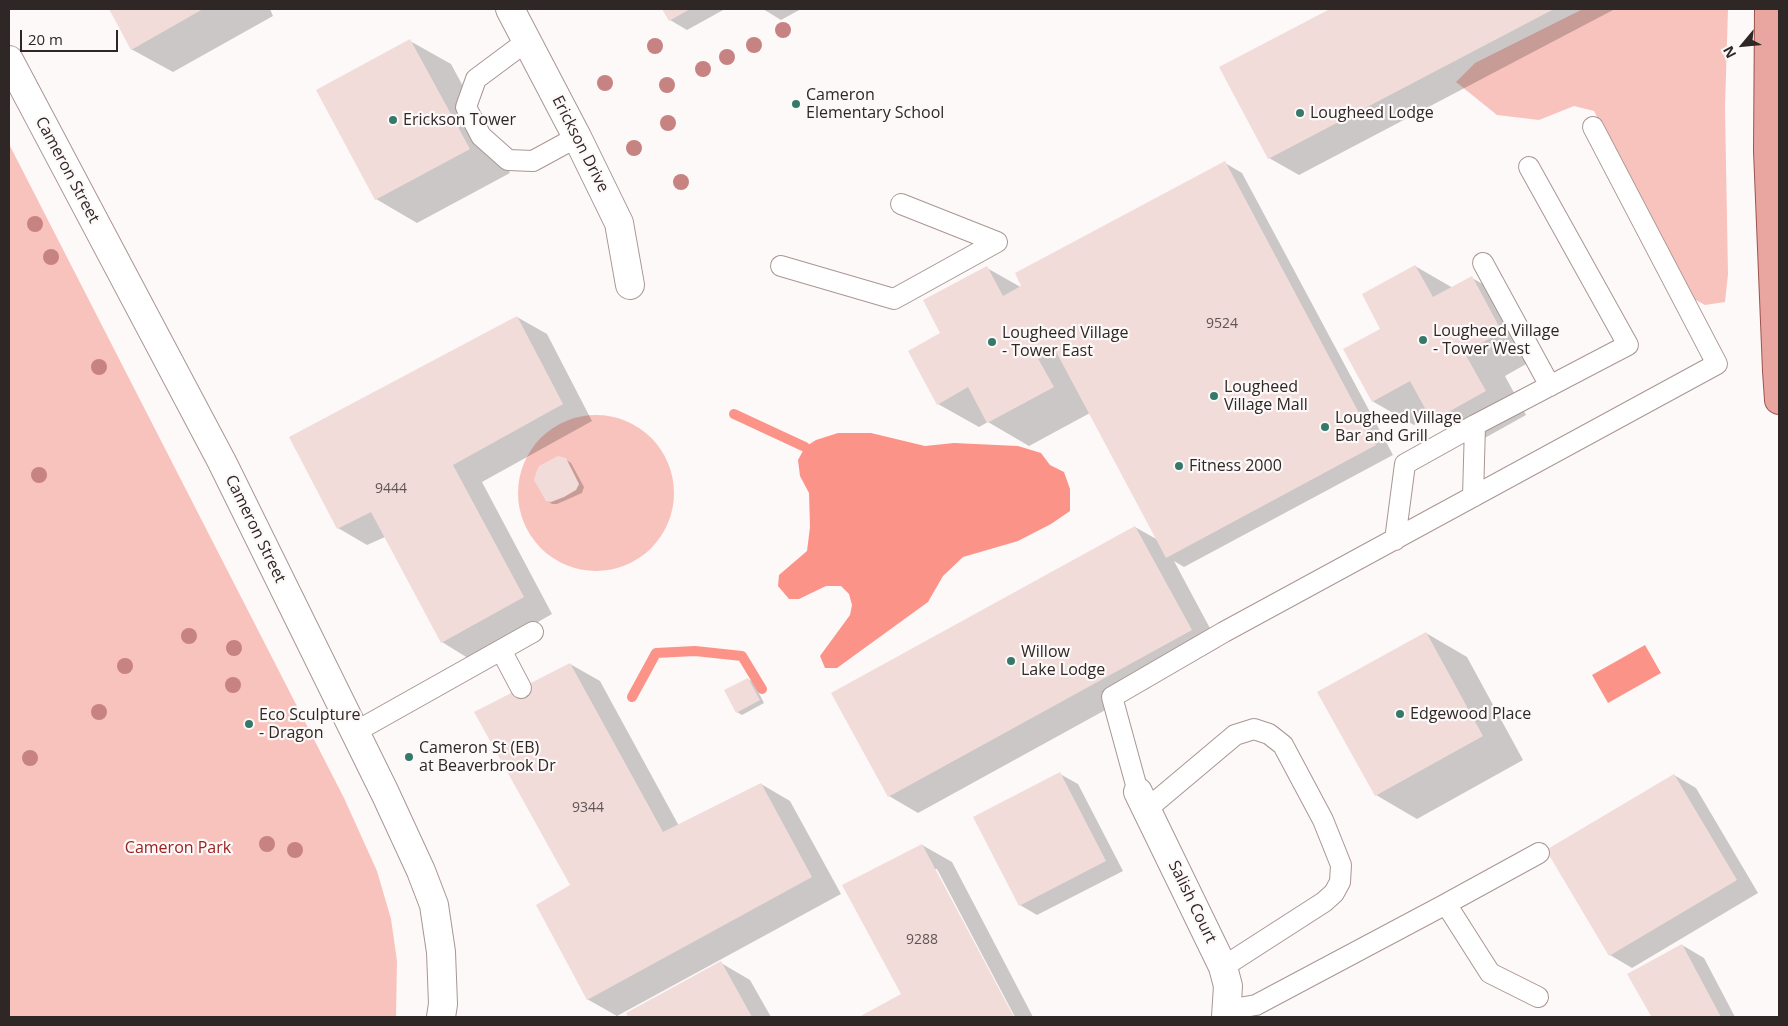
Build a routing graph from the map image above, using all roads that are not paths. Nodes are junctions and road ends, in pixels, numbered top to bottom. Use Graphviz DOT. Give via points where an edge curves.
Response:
graph roads {
  1 [pos="510,9"];
  2 [pos="1769,9"];
  3 [pos="526,41"];
  4 [pos="9,60"];
  5 [pos="1593,128"];
  6 [pos="577,137"];
  7 [pos="1529,167"];
  8 [pos="902,204"];
  9 [pos="1483,263"];
  10 [pos="781,266"];
  11 [pos="630,285"];
  12 [pos="1550,386"];
  13 [pos="1779,400"];
  14 [pos="1475,425"];
  15 [pos="1473,497"];
  16 [pos="1395,540"];
  17 [pos="533,632"];
  18 [pos="501,650"];
  19 [pos="521,688"];
  20 [pos="355,732"];
  21 [pos="1143,800"];
  22 [pos="1539,853"];
  23 [pos="1446,904"];
  24 [pos="1224,967"];
  25 [pos="1538,997"];
  26 [pos="1226,1014"];
  27 [pos="441,1017"];
  1 -- 3 [label="street, Erickson Drive"];
  2 -- 13 [label="main road" via="1768,151"];
  3 -- 6 [label="street, Erickson Drive"];
  3 -- 6 [label="lane" via="476,79 466,107 481,136 508,160 533,161"];
  4 -- 20 [label="street, Cameron Street" via="222,462"];
  5 -- 15 [label="lane" via="1717,364"];
  6 -- 11 [label="street, Erickson Drive" via="619,222"];
  7 -- 12 [label="lane" via="1628,345"];
  8 -- 10 [label="lane" via="997,242 894,299"];
  9 -- 12 [label="lane"];
  12 -- 14 [label="lane"];
  14 -- 15 [label="lane"];
  14 -- 16 [label="lane" via="1405,464"];
  15 -- 16 [label="lane"];
  16 -- 21 [label="lane" via="1112,696"];
  17 -- 18 [label="lane"];
  18 -- 19 [label="lane"];
  18 -- 20 [label="lane"];
  20 -- 27 [label="street, Cameron Street" via="434,905 441,952"];
  21 -- 24 [label="street, Salish Court"];
  21 -- 24 [label="lane" via="1235,735 1254,729 1270,734 1283,745 1323,820 1341,865 1340,882 1334,893"];
  22 -- 23 [label="lane"];
  23 -- 25 [label="lane" via="1490,973"];
  23 -- 26 [label="lane" via="1256,1005"];
  24 -- 26 [label="street, Salish Court" via="1228,986"];
}
